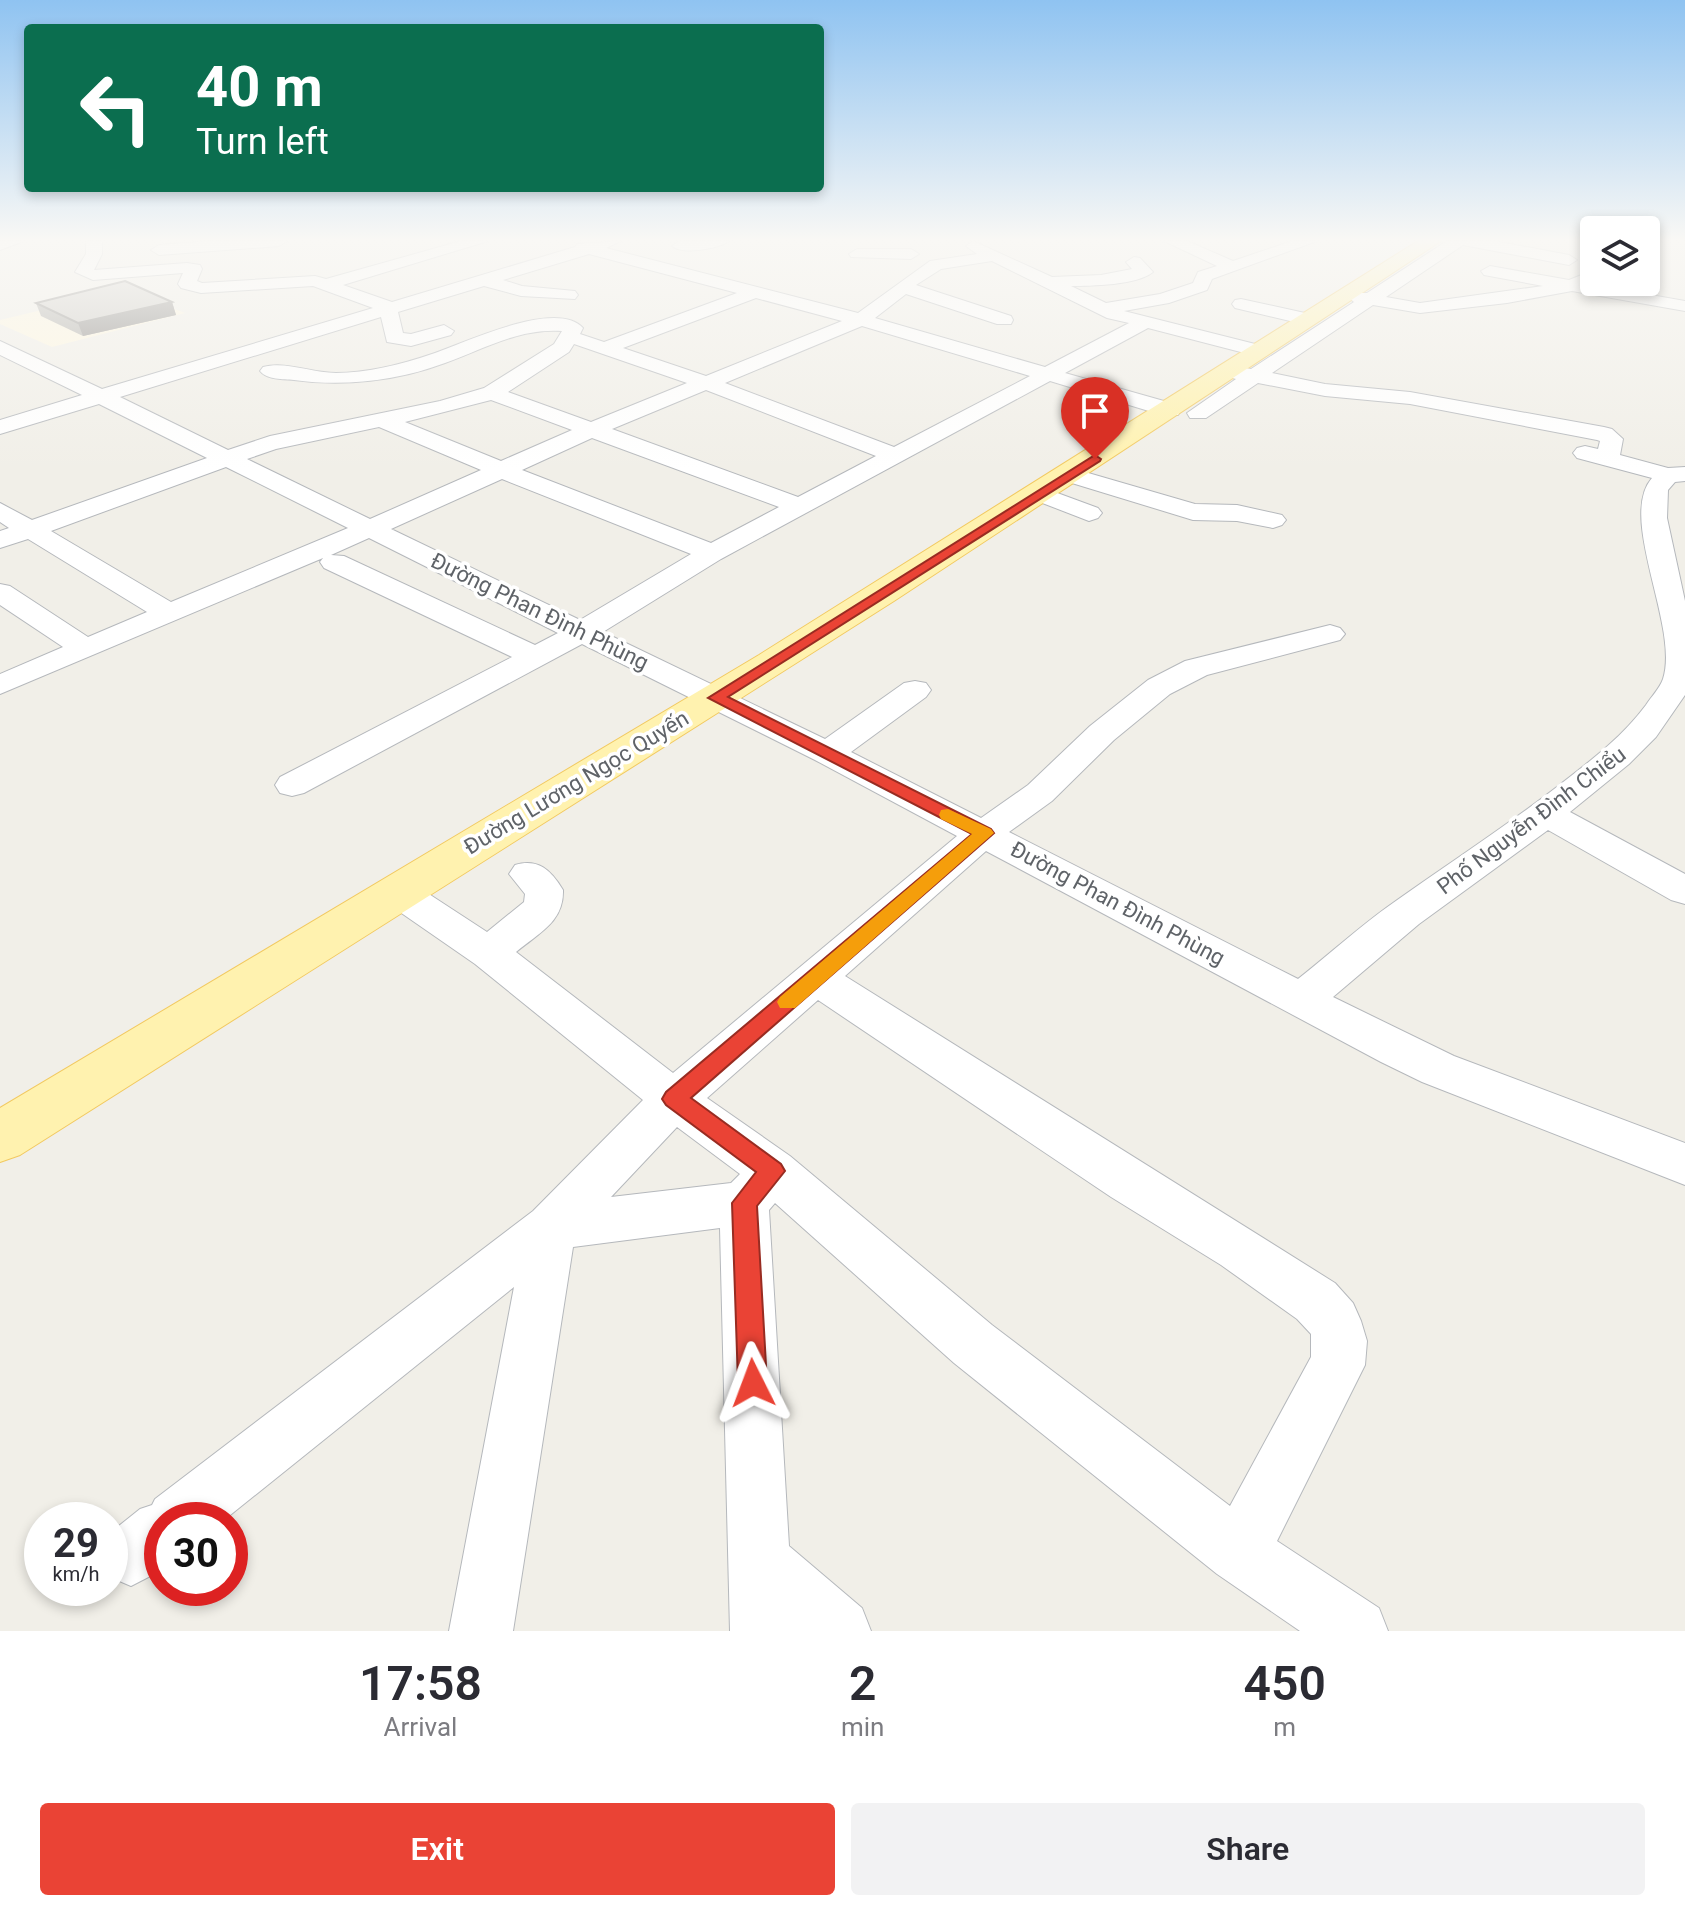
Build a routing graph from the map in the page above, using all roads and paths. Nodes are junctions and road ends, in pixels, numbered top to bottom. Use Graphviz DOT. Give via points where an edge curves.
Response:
graph roads {
  1 [pos="356,317"];
  2 [pos="390,317"];
  3 [pos="674,317"];
  4 [pos="853,317"];
  5 [pos="865,317"];
  6 [pos="995,317"];
  7 [pos="1014,317"];
  8 [pos="1127,317"];
  9 [pos="1299,317"];
  10 [pos="1311,317"];
  11 [pos="1326,317"];
  12 [pos="1307,319"];
  13 [pos="861,320"];
  14 [pos="1004,320"];
  15 [pos="1144,323"];
  16 [pos="444,331"];
  17 [pos="568,336"];
  18 [pos="950,345"];
  19 [pos="0,347"];
  20 [pos="605,348"];
  21 [pos="1248,366"];
  22 [pos="270,371"];
  23 [pos="1050,374"];
  24 [pos="1425,374"];
  25 [pos="706,383"];
  26 [pos="1348,392"];
  27 [pos="492,393"];
  28 [pos="100,398"];
  29 [pos="1410,398"];
  30 [pos="1184,411"];
  31 [pos="280,414"];
  32 [pos="379,419"];
  33 [pos="0,427"];
  34 [pos="591,430"];
  35 [pos="270,443"];
  36 [pos="895,455"];
  37 [pos="223,459"];
  38 [pos="1607,459"];
  39 [pos="501,470"];
  40 [pos="1677,474"];
  41 [pos="1056,484"];
  42 [pos="798,506"];
  43 [pos="1120,508"];
  44 [pos="0,511"];
  45 [pos="1273,520"];
  46 [pos="371,528"];
  47 [pos="31,529"];
  48 [pos="0,540"];
  49 [pos="712,553"];
  50 [pos="334,562"];
  51 [pos="0,592"];
  52 [pos="167,612"];
  53 [pos="582,632"];
  54 [pos="1330,634"];
  55 [pos="84,648"];
  56 [pos="535,656"];
  57 [pos="0,685"];
  58 [pos="915,690"];
  59 [pos="716,698"];
  60 [pos="827,753"];
  61 [pos="292,785"];
  62 [pos="1546,814"];
  63 [pos="984,833"];
  64 [pos="528,874"];
  65 [pos="1685,891"];
  66 [pos="398,892"];
  67 [pos="489,953"];
  68 [pos="816,978"];
  69 [pos="1302,1000"];
  70 [pos="674,1099"];
  71 [pos="0,1138"];
  72 [pos="1685,1164"];
  73 [pos="759,1187"];
  74 [pos="551,1227"];
  75 [pos="198,1502"];
  76 [pos="1239,1552"];
  77 [pos="761,1563"];
  78 [pos="481,1631"];
  79 [pos="762,1631"];
  80 [pos="839,1631"];
  81 [pos="1356,1631"];
  1 -- 28 [label="street"];
  2 -- 16 [label="street" via="394,338 411,340"];
  3 -- 20 [label="street"];
  4 -- 13 [label="street"];
  5 -- 13 [label="street"];
  6 -- 14 [label="street"];
  7 -- 14 [label="street"];
  8 -- 15 [label="street"];
  9 -- 12 [label="street"];
  10 -- 12 [label="main road, Đường Lương Ngọc Quyến"];
  11 -- 21 [label="street"];
  12 -- 21 [label="main road, Đường Lương Ngọc Quyến"];
  13 -- 18 [label="street"];
  13 -- 25 [label="street"];
  14 -- 18 [label="street"];
  15 -- 21 [label="street"];
  15 -- 23 [label="street"];
  17 -- 20 [label="street"];
  17 -- 22 [label="street" via="573,328 561,324 506,331 436,360 354,378"];
  17 -- 27 [label="street" via="562,348"];
  18 -- 23 [label="street"];
  19 -- 28 [label="street, Đường Phan Đình Phùng"];
  20 -- 25 [label="street"];
  21 -- 26 [label="street"];
  21 -- 30 [label="main road, Đường Lương Ngọc Quyến"];
  23 -- 30 [label="street"];
  23 -- 36 [label="street"];
  24 -- 29 [label="street"];
  25 -- 34 [label="street"];
  25 -- 36 [label="street"];
  26 -- 29 [label="street"];
  26 -- 38 [label="street" via="1363,408 1382,416 1542,442"];
  27 -- 32 [label="street"];
  27 -- 34 [label="street"];
  28 -- 33 [label="street"];
  28 -- 37 [label="street, Đường Phan Đình Phùng"];
  29 -- 38 [label="street" via="1604,434 1612,439"];
  30 -- 41 [label="main road, Đường Lương Ngọc Quyến"];
  31 -- 35 [label="street"];
  32 -- 35 [label="street"];
  32 -- 39 [label="street"];
  34 -- 39 [label="street"];
  34 -- 42 [label="street"];
  35 -- 37 [label="street"];
  36 -- 42 [label="street"];
  37 -- 46 [label="street, Đường Phan Đình Phùng"];
  37 -- 47 [label="street"];
  38 -- 40 [label="street"];
  39 -- 46 [label="street"];
  39 -- 49 [label="street"];
  40 -- 62 [label="street, Phố Nguyễn Đình Chiểu" via="1656,489 1654,518 1681,647 1678,681 1629,746"];
  41 -- 43 [label="street" via="1089,519 1103,507"];
  41 -- 45 [label="street" via="1193,512"];
  41 -- 59 [label="main road, Đường Lương Ngọc Quyến"];
  42 -- 49 [label="street"];
  44 -- 47 [label="street"];
  46 -- 52 [label="street"];
  46 -- 53 [label="street, Đường Phan Đình Phùng"];
  47 -- 48 [label="street"];
  47 -- 52 [label="street"];
  49 -- 53 [label="street"];
  50 -- 56 [label="street"];
  51 -- 55 [label="street"];
  52 -- 55 [label="street"];
  53 -- 56 [label="street"];
  53 -- 59 [label="street, Đường Phan Đình Phùng"];
  54 -- 63 [label="street" via="1196,668 1159,687 1040,793"];
  55 -- 57 [label="street"];
  56 -- 61 [label="street"];
  58 -- 60 [label="street"];
  59 -- 60 [label="street, Đường Phan Đình Phùng"];
  59 -- 66 [label="main road, Đường Lương Ngọc Quyến"];
  60 -- 63 [label="street, Đường Phan Đình Phùng"];
  62 -- 65 [label="street"];
  62 -- 69 [label="street, Phố Nguyễn Đình Chiểu" via="1405,914"];
  63 -- 68 [label="street"];
  63 -- 69 [label="street, Đường Phan Đình Phùng"];
  64 -- 67 [label="street" via="544,890 544,907"];
  66 -- 67 [label="street"];
  66 -- 71 [label="main road, Đường Lương Ngọc Quyến"];
  67 -- 70 [label="street"];
  68 -- 70 [label="street"];
  68 -- 76 [label="street" via="1239,1249 1316,1301 1334,1321 1340,1341 1337,1365"];
  69 -- 72 [label="street, Đường Phan Đình Phùng" via="1438,1069"];
  70 -- 73 [label="street"];
  70 -- 74 [label="street"];
  73 -- 74 [label="street"];
  73 -- 76 [label="street" via="973,1344"];
  73 -- 77 [label="street"];
  74 -- 75 [label="street"];
  74 -- 78 [label="street"];
  76 -- 81 [label="street"];
  77 -- 79 [label="street"];
  77 -- 80 [label="street"];
}
